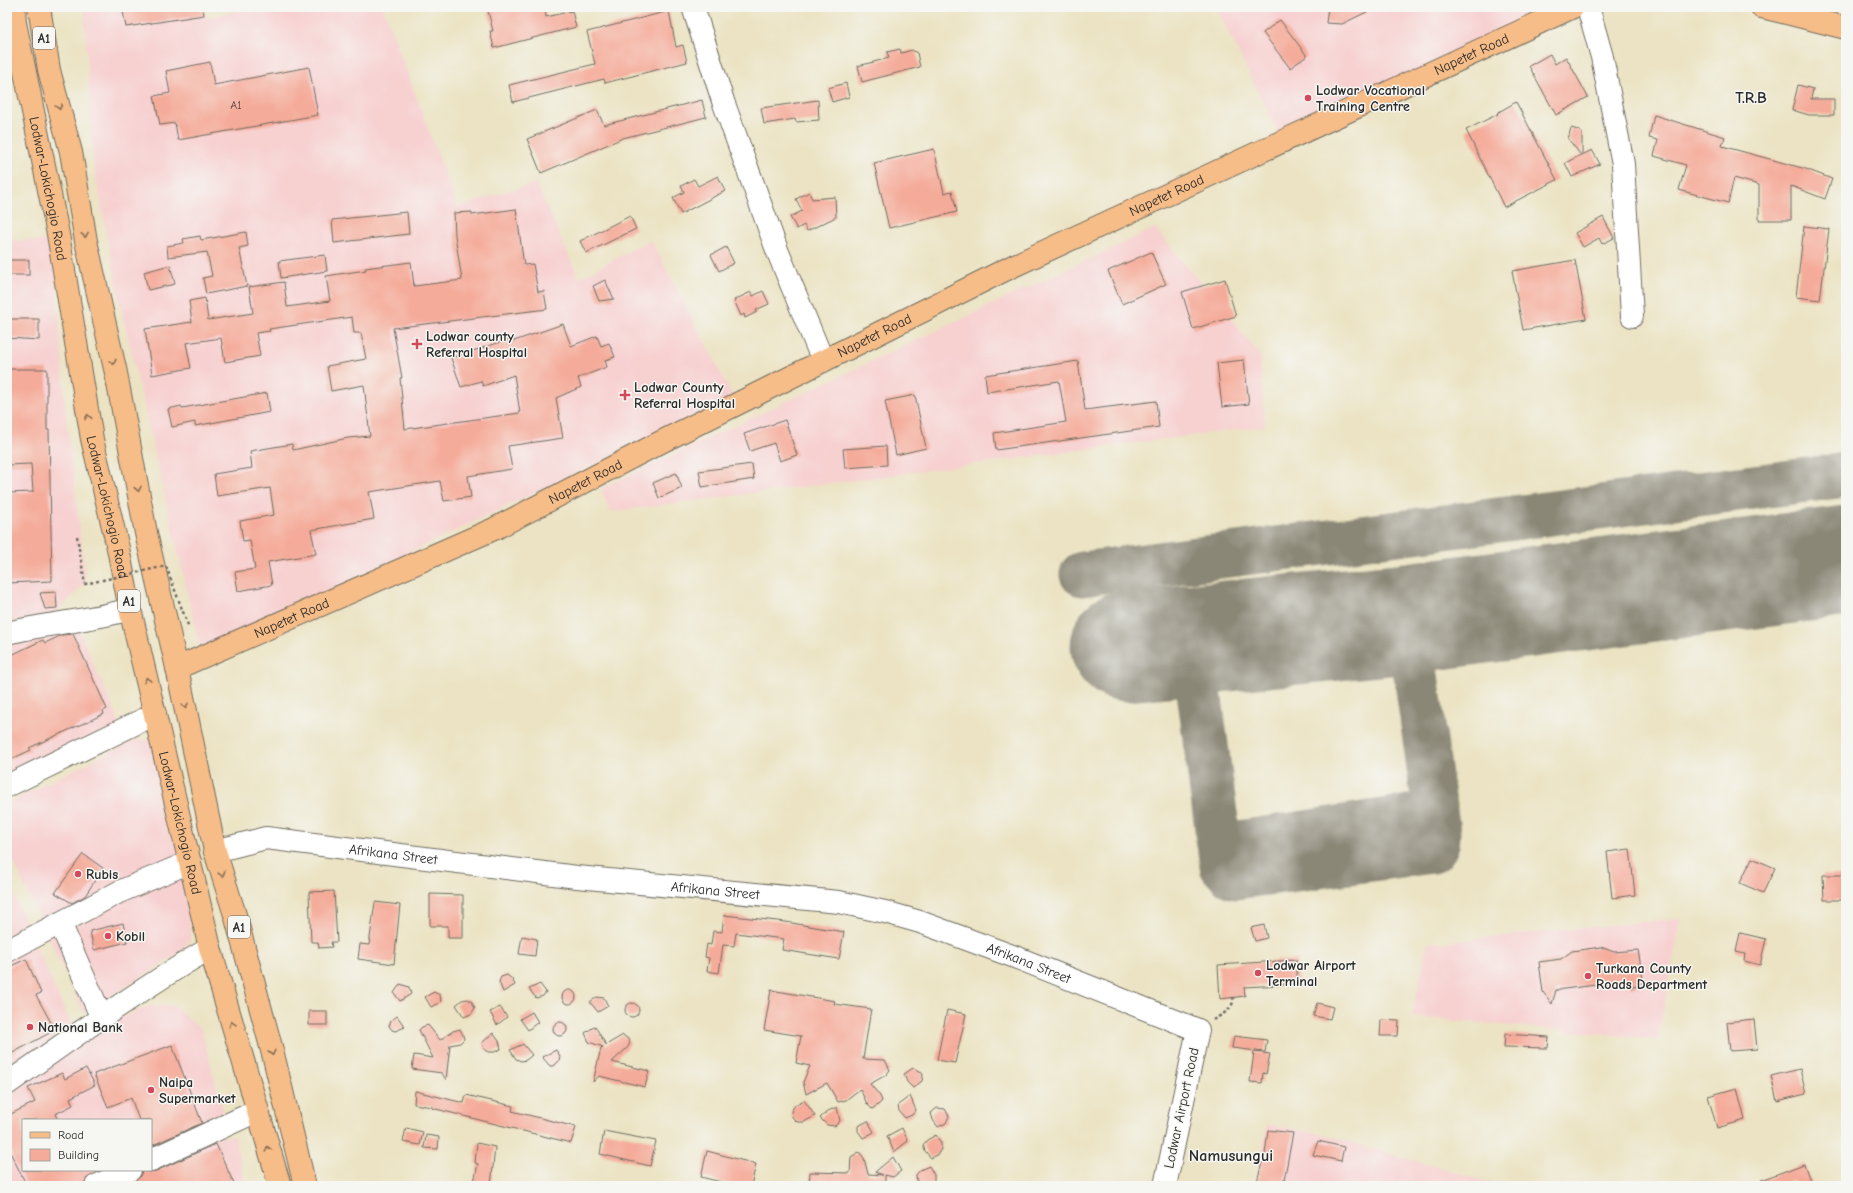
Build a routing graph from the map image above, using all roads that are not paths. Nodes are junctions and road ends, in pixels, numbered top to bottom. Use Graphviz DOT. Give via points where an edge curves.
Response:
graph roads {
  1 [pos="14,7"];
  2 [pos="39,7"];
  3 [pos="693,7"];
  4 [pos="1573,7"];
  5 [pos="1588,7"];
  6 [pos="1762,7"];
  7 [pos="1846,28"];
  8 [pos="1632,316"];
  9 [pos="823,361"];
  10 [pos="130,609"];
  11 [pos="7,633"];
  12 [pos="177,668"];
  13 [pos="155,714"];
  14 [pos="7,786"];
  15 [pos="215,851"];
  16 [pos="190,862"];
  17 [pos="60,923"];
  18 [pos="210,948"];
  19 [pos="7,950"];
  20 [pos="101,1016"];
  21 [pos="1198,1030"];
  22 [pos="7,1084"];
  23 [pos="257,1111"];
  24 [pos="152,1160"];
  25 [pos="128,1171"];
  26 [pos="96,1186"];
  27 [pos="280,1186"];
  28 [pos="305,1186"];
  29 [pos="1165,1186"];
  10 -- 1 [label="main road, Lodwar-Lokichogio Road / A1, one-way" via="92,439 58,234"];
  2 -- 12 [label="main road, Lodwar-Lokichogio Road / A1, one-way" via="49,70 71,152 86,241 116,373 146,533"];
  3 -- 9 [label="street" via="776,250"];
  4 -- 9 [label="main road, Napetet Road" via="1013,266"];
  5 -- 8 [label="street" via="1602,58 1623,164"];
  6 -- 7 [label="main road"];
  9 -- 12 [label="main road, Napetet Road" via="494,529"];
  10 -- 11 [label="street"];
  13 -- 10 [label="main road, Lodwar-Lokichogio Road / A1, one-way"];
  12 -- 15 [label="main road, Lodwar-Lokichogio Road / A1, one-way"];
  13 -- 14 [label="street"];
  13 -- 16 [label="main road, Lodwar-Lokichogio Road / A1"];
  15 -- 21 [label="street, Afrikana Street" via="266,838 577,877 839,902 920,922"];
  15 -- 28 [label="main road, Lodwar-Lokichogio Road / A1, one-way" via="236,918"];
  16 -- 17 [label="street" via="119,892"];
  16 -- 18 [label="main road, Lodwar-Lokichogio Road / A1"];
  17 -- 19 [label="street"];
  17 -- 20 [label="street"];
  18 -- 20 [label="street"];
  23 -- 18 [label="main road, Lodwar-Lokichogio Road / A1, one-way"];
  20 -- 22 [label="street"];
  21 -- 29 [label="street, Lodwar Airport Road"];
  23 -- 24 [label="street"];
  27 -- 23 [label="main road, Lodwar-Lokichogio Road / A1, one-way"];
  25 -- 26 [label="street"];
}
